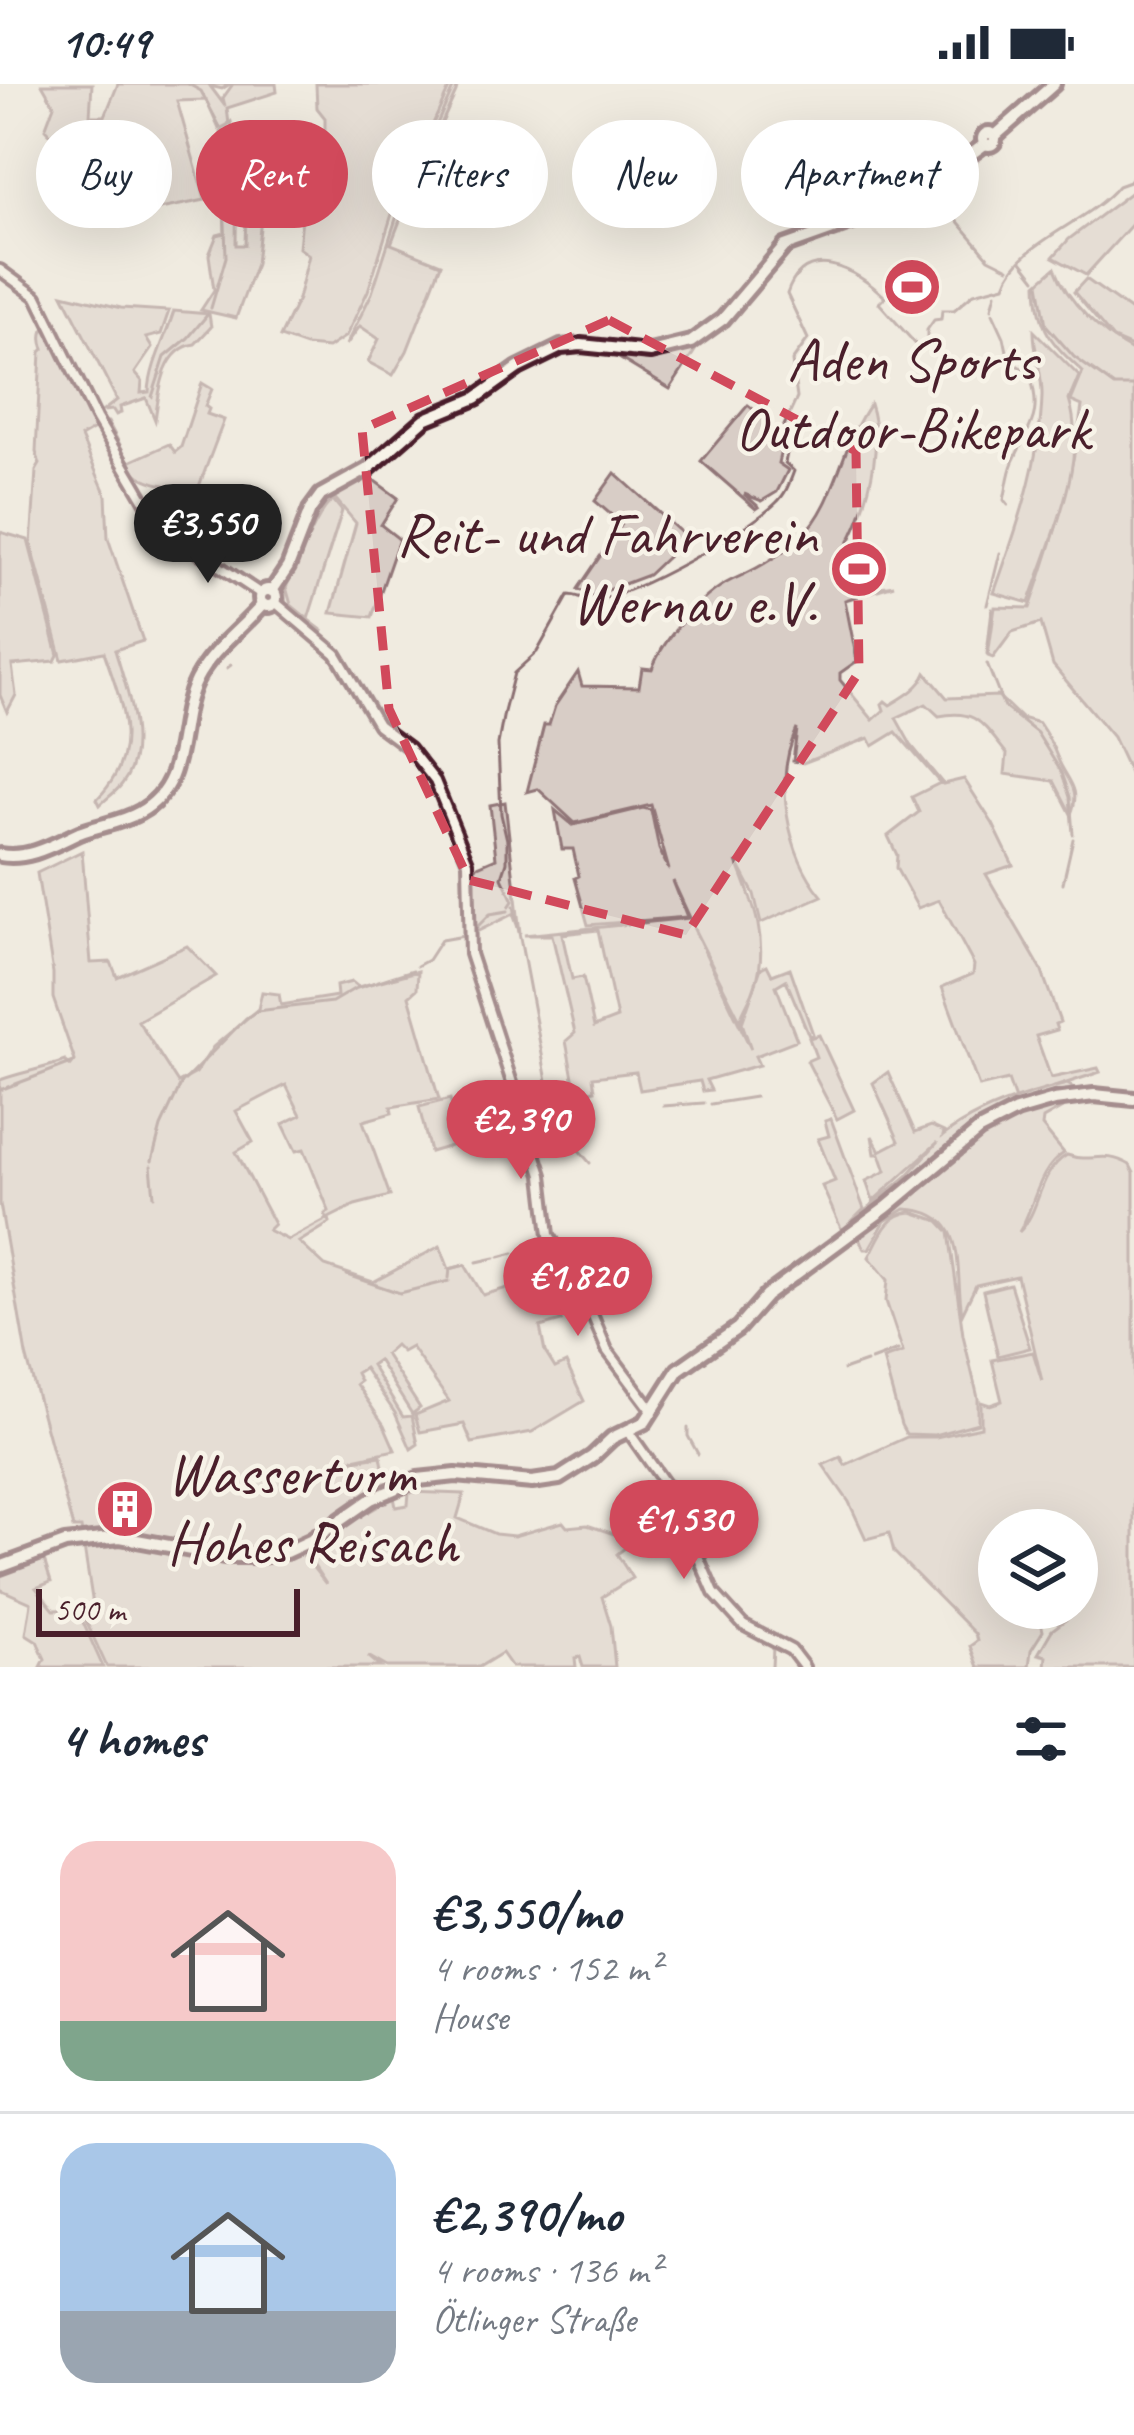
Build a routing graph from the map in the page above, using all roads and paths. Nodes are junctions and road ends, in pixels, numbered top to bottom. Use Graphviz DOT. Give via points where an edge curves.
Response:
graph roads {
  1 [pos="1054,84"];
  2 [pos="0,270"];
  3 [pos="268,598"];
  4 [pos="0,855"];
  5 [pos="1134,1099"];
  6 [pos="653,1412"];
  7 [pos="628,1431"];
  8 [pos="0,1567"];
  9 [pos="804,1667"];
  1 -- 3 [label="main road" via="903,204 785,246 734,308 691,342 650,352 561,346 433,415 316,502"];
  2 -- 3 [label="street" via="37,297 149,508 192,549"];
  3 -- 4 [label="main road" via="197,679 178,765 148,807 44,850"];
  3 -- 6 [label="street" via="336,654 378,725 435,781 467,862 470,954 542,1175 548,1235 607,1349"];
  5 -- 6 [label="main road" via="1064,1098 968,1137 674,1374"];
  6 -- 7 [label="main road"];
  7 -- 8 [label="main road" via="553,1480 441,1476 389,1489 312,1540 272,1555 105,1538"];
  7 -- 9 [label="street" via="685,1512 714,1593 743,1625 791,1650"];
}
